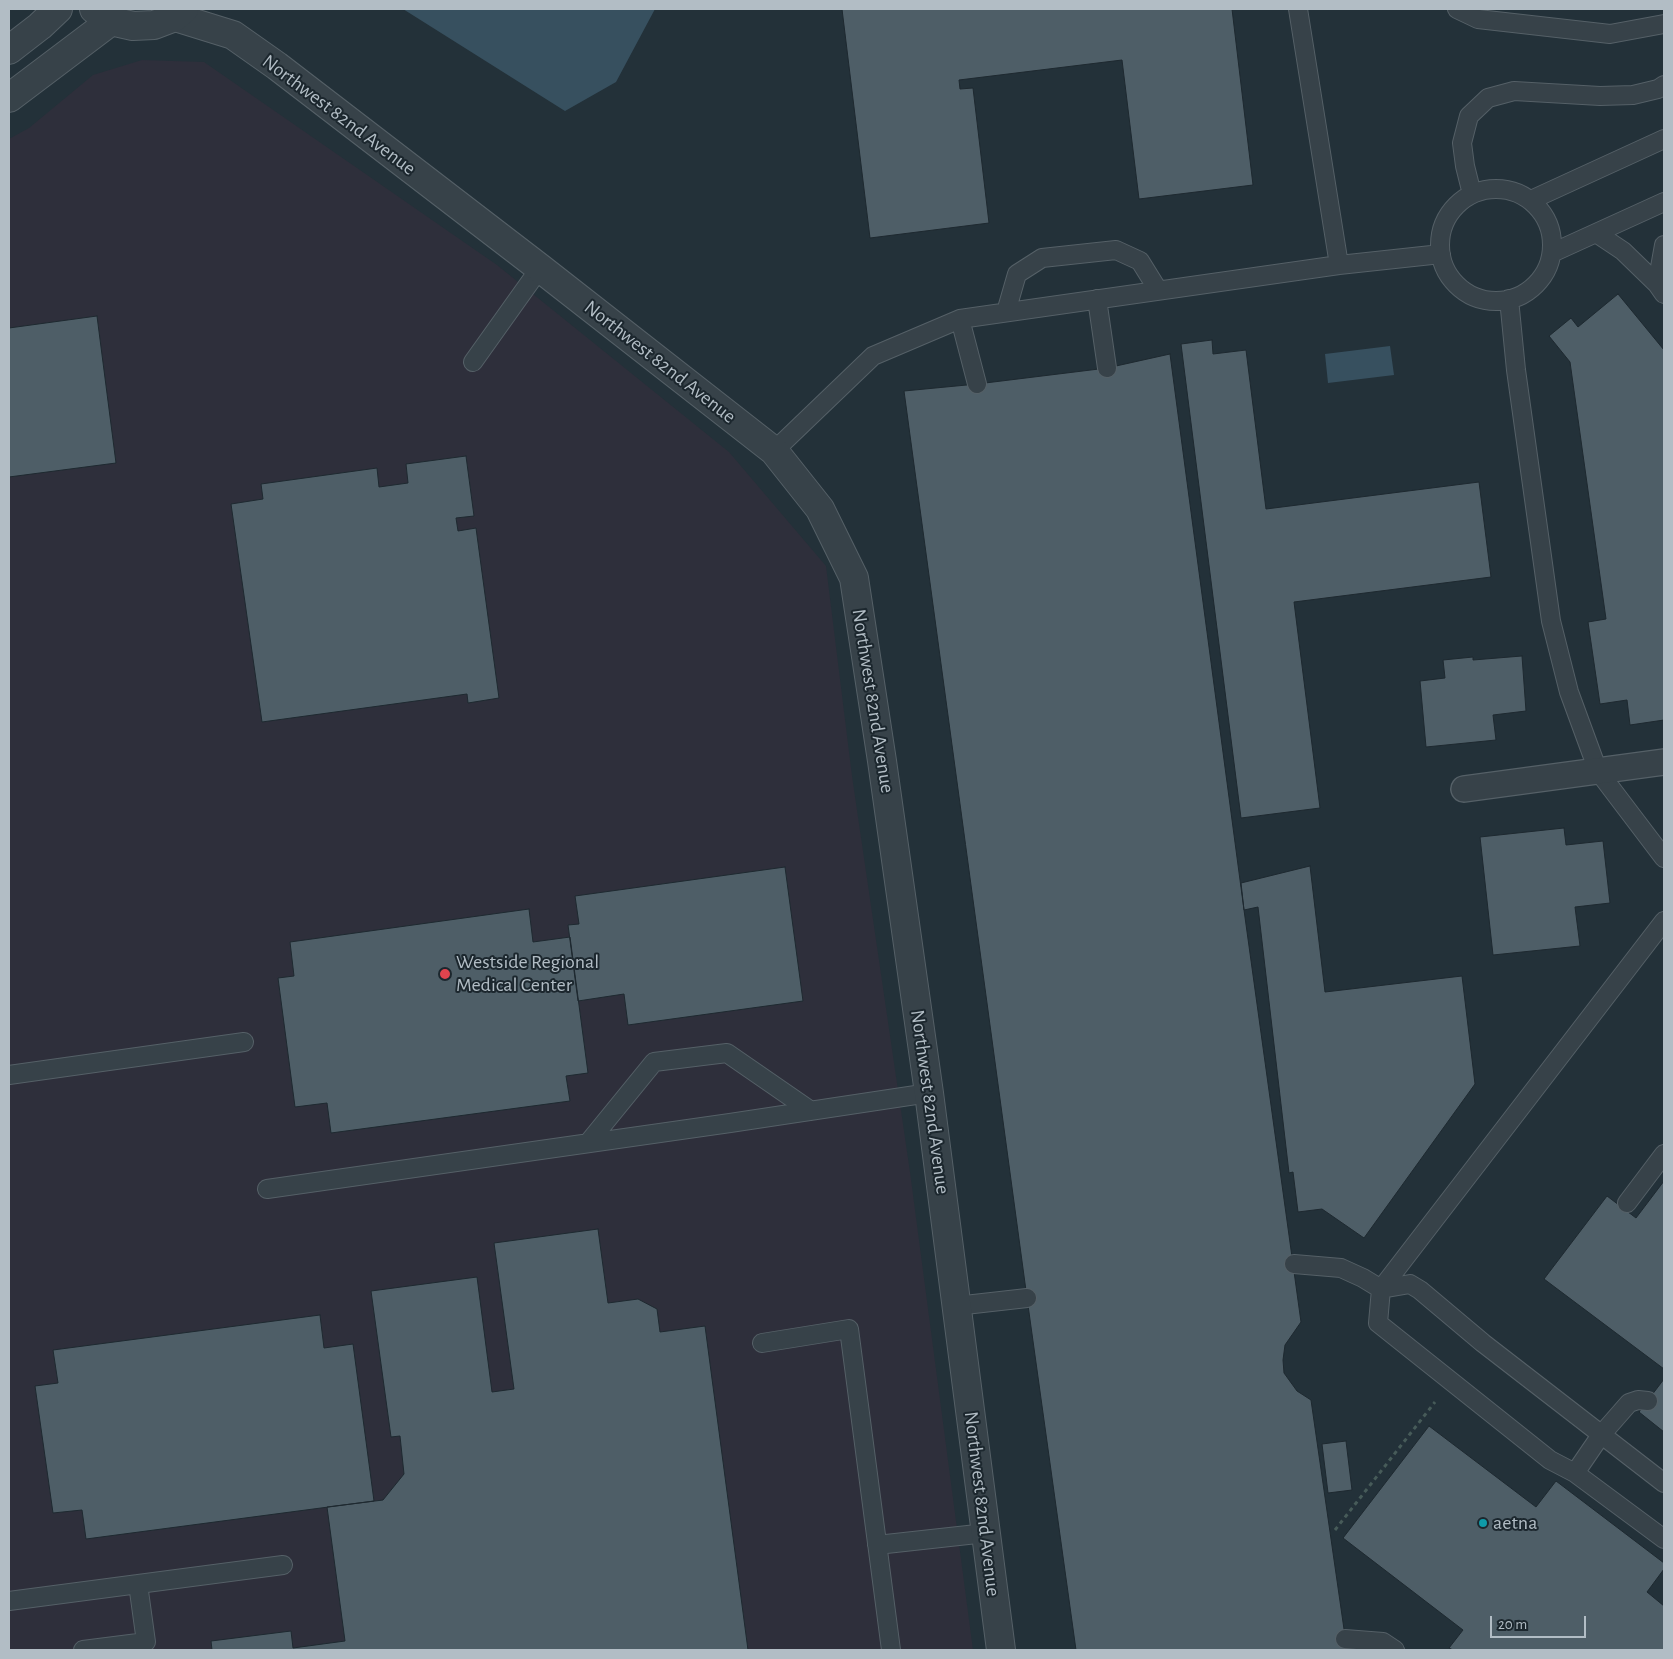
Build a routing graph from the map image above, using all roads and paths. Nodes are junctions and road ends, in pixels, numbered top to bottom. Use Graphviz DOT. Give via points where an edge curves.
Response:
graph roads {
  1 [pos="58,9"];
  2 [pos="221,9"];
  3 [pos="1298,9"];
  4 [pos="1458,9"];
  5 [pos="180,13"];
  6 [pos="103,15"];
  7 [pos="1664,24"];
  8 [pos="233,35"];
  9 [pos="9,50"];
  10 [pos="1664,85"];
  11 [pos="9,98"];
  12 [pos="1664,138"];
  13 [pos="1472,194"];
  14 [pos="1531,200"];
  15 [pos="1664,202"];
  16 [pos="1596,233"];
  17 [pos="1664,245"];
  18 [pos="1552,253"];
  19 [pos="1441,254"];
  20 [pos="1339,265"];
  21 [pos="540,268"];
  22 [pos="1661,289"];
  23 [pos="1158,290"];
  24 [pos="1097,299"];
  25 [pos="1509,299"];
  26 [pos="1006,312"];
  27 [pos="960,319"];
  28 [pos="473,362"];
  29 [pos="1107,368"];
  30 [pos="977,384"];
  31 [pos="774,451"];
  32 [pos="1664,762"];
  33 [pos="1598,771"];
  34 [pos="1464,788"];
  35 [pos="1664,858"];
  36 [pos="1664,921"];
  37 [pos="244,1042"];
  38 [pos="9,1075"];
  39 [pos="929,1093"];
  40 [pos="811,1111"];
  41 [pos="588,1143"];
  42 [pos="1664,1154"];
  43 [pos="267,1189"];
  44 [pos="1627,1203"];
  45 [pos="1294,1264"];
  46 [pos="1381,1289"];
  47 [pos="1027,1298"];
  48 [pos="956,1306"];
  49 [pos="762,1343"];
  50 [pos="1451,1382"];
  51 [pos="1648,1401"];
  52 [pos="1601,1435"];
  53 [pos="1574,1473"];
  54 [pos="1664,1483"];
  55 [pos="1335,1530"];
  56 [pos="986,1532"];
  57 [pos="1664,1539"];
  58 [pos="877,1545"];
  59 [pos="284,1565"];
  60 [pos="138,1584"];
  61 [pos="9,1600"];
  62 [pos="1345,1639"];
  63 [pos="146,1646"];
  64 [pos="82,1650"];
  65 [pos="891,1650"];
  66 [pos="1001,1650"];
  67 [pos="1395,1650"];
  1 -- 9 [label="street"];
  2 -- 8 [label="street, Northwest 82nd Avenue"];
  3 -- 20 [label="lane"];
  4 -- 7 [label="lane" via="1478,19 1610,34"];
  5 -- 6 [label="street" via="154,25 133,26"];
  5 -- 8 [label="street, Northwest 82nd Avenue"];
  6 -- 11 [label="street"];
  8 -- 21 [label="street, Northwest 82nd Avenue"];
  10 -- 13 [label="lane" via="1633,95 1514,91 1488,98 1469,116 1462,143"];
  12 -- 14 [label="lane"];
  13 -- 14 [label="lane" via="1502,189"];
  13 -- 19 [label="lane" via="1457,204 1446,218"];
  14 -- 18 [label="lane" via="1549,224"];
  15 -- 16 [label="lane"];
  16 -- 18 [label="lane"];
  16 -- 22 [label="lane" via="1623,251"];
  17 -- 22 [label="lane"];
  18 -- 25 [label="lane" via="1538,283"];
  19 -- 20 [label="lane"];
  19 -- 25 [label="lane" via="1445,269 1465,291 1494,301"];
  20 -- 23 [label="lane"];
  21 -- 28 [label="lane"];
  21 -- 31 [label="street, Northwest 82nd Avenue"];
  23 -- 24 [label="lane"];
  23 -- 26 [label="lane" via="1140,261 1116,250 1042,258 1017,274"];
  24 -- 26 [label="lane"];
  24 -- 29 [label="lane"];
  25 -- 33 [label="lane" via="1551,621 1569,692"];
  26 -- 27 [label="lane"];
  27 -- 30 [label="lane"];
  27 -- 31 [label="lane" via="874,356"];
  31 -- 39 [label="street, Northwest 82nd Avenue" via="820,509 854,578"];
  32 -- 33 [label="street"];
  33 -- 34 [label="street"];
  33 -- 35 [label="lane"];
  36 -- 46 [label="lane"];
  37 -- 38 [label="lane"];
  39 -- 40 [label="lane"];
  39 -- 48 [label="street, Northwest 82nd Avenue"];
  40 -- 41 [label="lane"];
  40 -- 41 [label="lane" via="727,1053 654,1062"];
  41 -- 43 [label="lane"];
  42 -- 44 [label="lane"];
  45 -- 46 [label="lane" via="1341,1268"];
  46 -- 50 [label="lane" via="1378,1323"];
  46 -- 52 [label="lane" via="1410,1284 1420,1290"];
  47 -- 48 [label="lane"];
  48 -- 56 [label="street, Northwest 82nd Avenue"];
  49 -- 58 [label="lane" via="849,1329"];
  50 -- 53 [label="lane" via="1550,1460"];
  50 -- 55 [label="path"];
  51 -- 52 [label="lane" via="1629,1403"];
  52 -- 53 [label="lane"];
  52 -- 54 [label="lane"];
  53 -- 57 [label="lane"];
  56 -- 58 [label="lane"];
  56 -- 66 [label="street, Northwest 82nd Avenue"];
  58 -- 65 [label="lane"];
  59 -- 60 [label="lane"];
  60 -- 61 [label="lane"];
  60 -- 63 [label="lane"];
  62 -- 67 [label="lane" via="1383,1642"];
  63 -- 64 [label="lane"];
}
